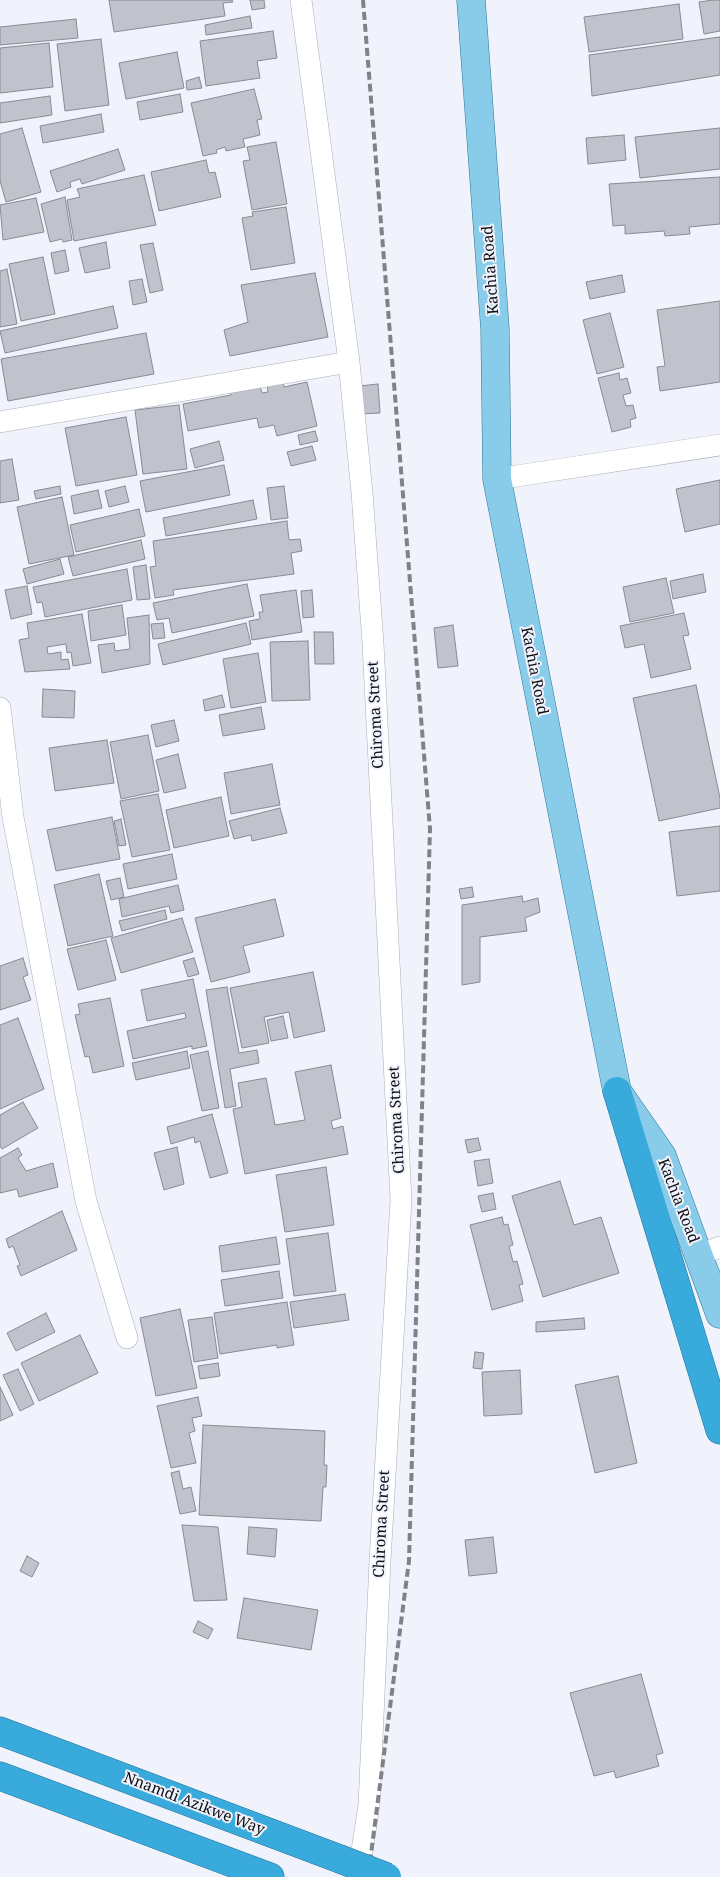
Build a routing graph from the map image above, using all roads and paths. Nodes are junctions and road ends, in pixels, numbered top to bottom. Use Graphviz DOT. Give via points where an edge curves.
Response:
graph roads {
  1 [pos="301,0"];
  2 [pos="472,0"];
  3 [pos="350,362"];
  4 [pos="0,422"];
  5 [pos="720,445"];
  6 [pos="497,479"];
  7 [pos="0,708"];
  8 [pos="616,1091"];
  9 [pos="710,1251"];
  10 [pos="720,1314"];
  11 [pos="127,1338"];
  12 [pos="720,1430"];
  13 [pos="0,1732"];
  14 [pos="0,1776"];
  15 [pos="349,1868"];
  16 [pos="270,1877"];
  17 [pos="387,1877"];
  1 -- 3 [label="street, Chiroma Street"];
  2 -- 6 [label="main road, Kachia Road" via="495,329"];
  3 -- 4 [label="street"];
  3 -- 15 [label="street, Chiroma Street" via="373,643 401,1200 369,1805"];
  5 -- 6 [label="street"];
  6 -- 8 [label="main road, Kachia Road"];
  7 -- 11 [label="street" via="13,817 86,1201"];
  8 -- 9 [label="main road, Kachia Road" via="662,1156"];
  8 -- 12 [label="highway"];
  9 -- 10 [label="main road, Kachia Road"];
  13 -- 15 [label="highway, Nnamdi Azikwe Way"];
  14 -- 16 [label="highway"];
  15 -- 17 [label="highway, Nnamdi Azikwe Way, bridge"];
}
